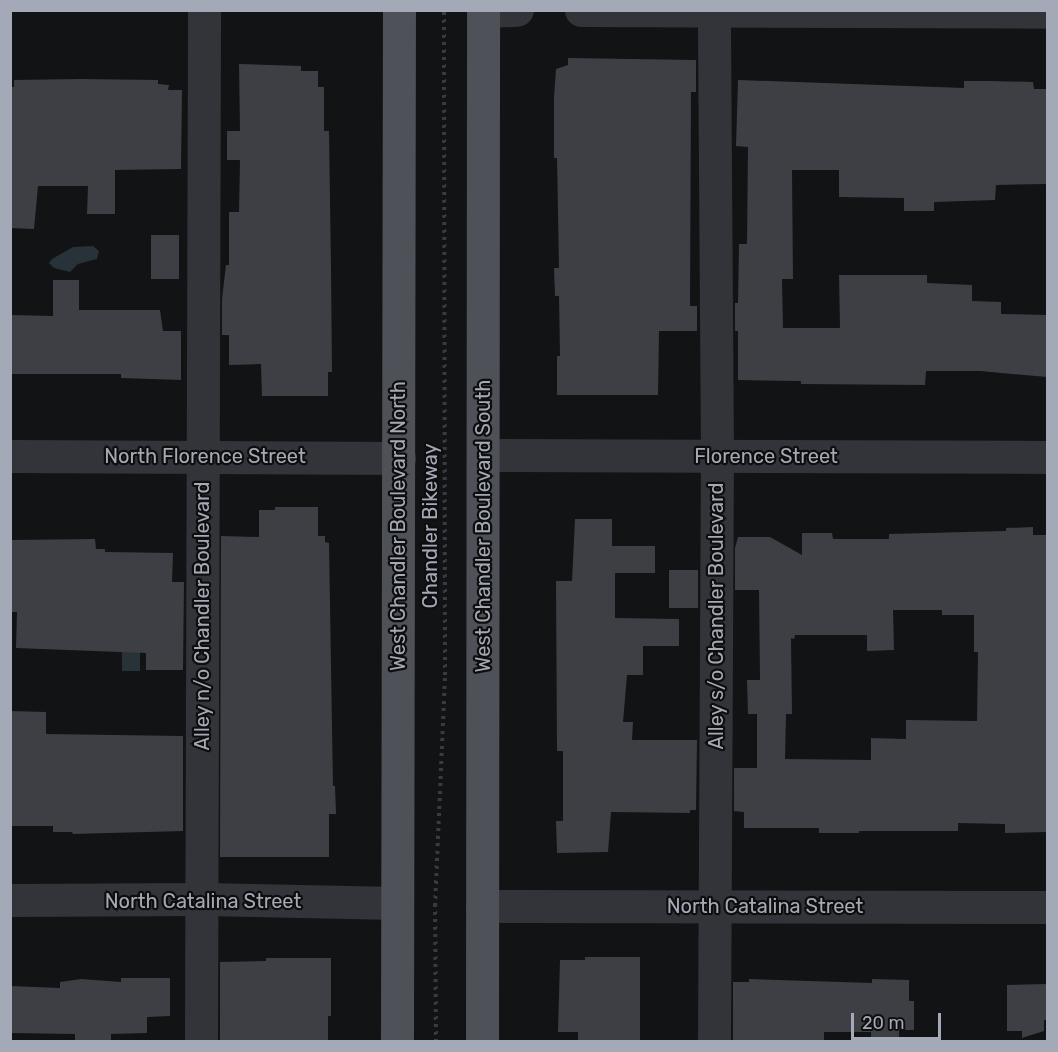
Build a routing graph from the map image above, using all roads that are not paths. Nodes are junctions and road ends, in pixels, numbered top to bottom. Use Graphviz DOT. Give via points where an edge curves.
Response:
graph roads {
  1 [pos="204,10"];
  2 [pos="399,10"];
  3 [pos="517,10"];
  4 [pos="581,10"];
  5 [pos="483,11"];
  6 [pos="714,11"];
  7 [pos="1047,12"];
  8 [pos="203,455"];
  9 [pos="10,456"];
  10 [pos="484,456"];
  11 [pos="717,456"];
  12 [pos="1047,457"];
  13 [pos="399,458"];
  14 [pos="202,899"];
  15 [pos="10,900"];
  16 [pos="396,903"];
  17 [pos="482,906"];
  18 [pos="714,906"];
  19 [pos="1047,907"];
  20 [pos="201,1041"];
  21 [pos="397,1041"];
  22 [pos="482,1041"];
  23 [pos="714,1041"];
  1 -- 8 [label="street, Alley n/o Chandler Boulevard"];
  2 -- 13 [label="main road, West Chandler Boulevard North"];
  3 -- 5 [label="street"];
  4 -- 6 [label="street"];
  5 -- 10 [label="main road, West Chandler Boulevard South"];
  6 -- 7 [label="street"];
  6 -- 11 [label="street, Alley s/o Chandler Boulevard"];
  8 -- 9 [label="street, North Florence Street"];
  8 -- 13 [label="street, North Florence Street"];
  8 -- 14 [label="street, Alley n/o Chandler Boulevard"];
  10 -- 11 [label="street, Florence Street"];
  10 -- 17 [label="main road, West Chandler Boulevard South"];
  11 -- 12 [label="street, Florence Street"];
  11 -- 18 [label="street, Alley s/o Chandler Boulevard"];
  13 -- 16 [label="main road, West Chandler Boulevard North"];
  14 -- 15 [label="street, North Catalina Street"];
  14 -- 16 [label="street, North Catalina Street"];
  14 -- 20 [label="street, Alley n/o Chandler Boulevard"];
  16 -- 21 [label="main road, West Chandler Boulevard North"];
  17 -- 18 [label="street, North Catalina Street"];
  17 -- 22 [label="main road, West Chandler Boulevard South"];
  18 -- 19 [label="street, North Catalina Street"];
  18 -- 23 [label="street, Alley s/o Chandler Boulevard"];
}
